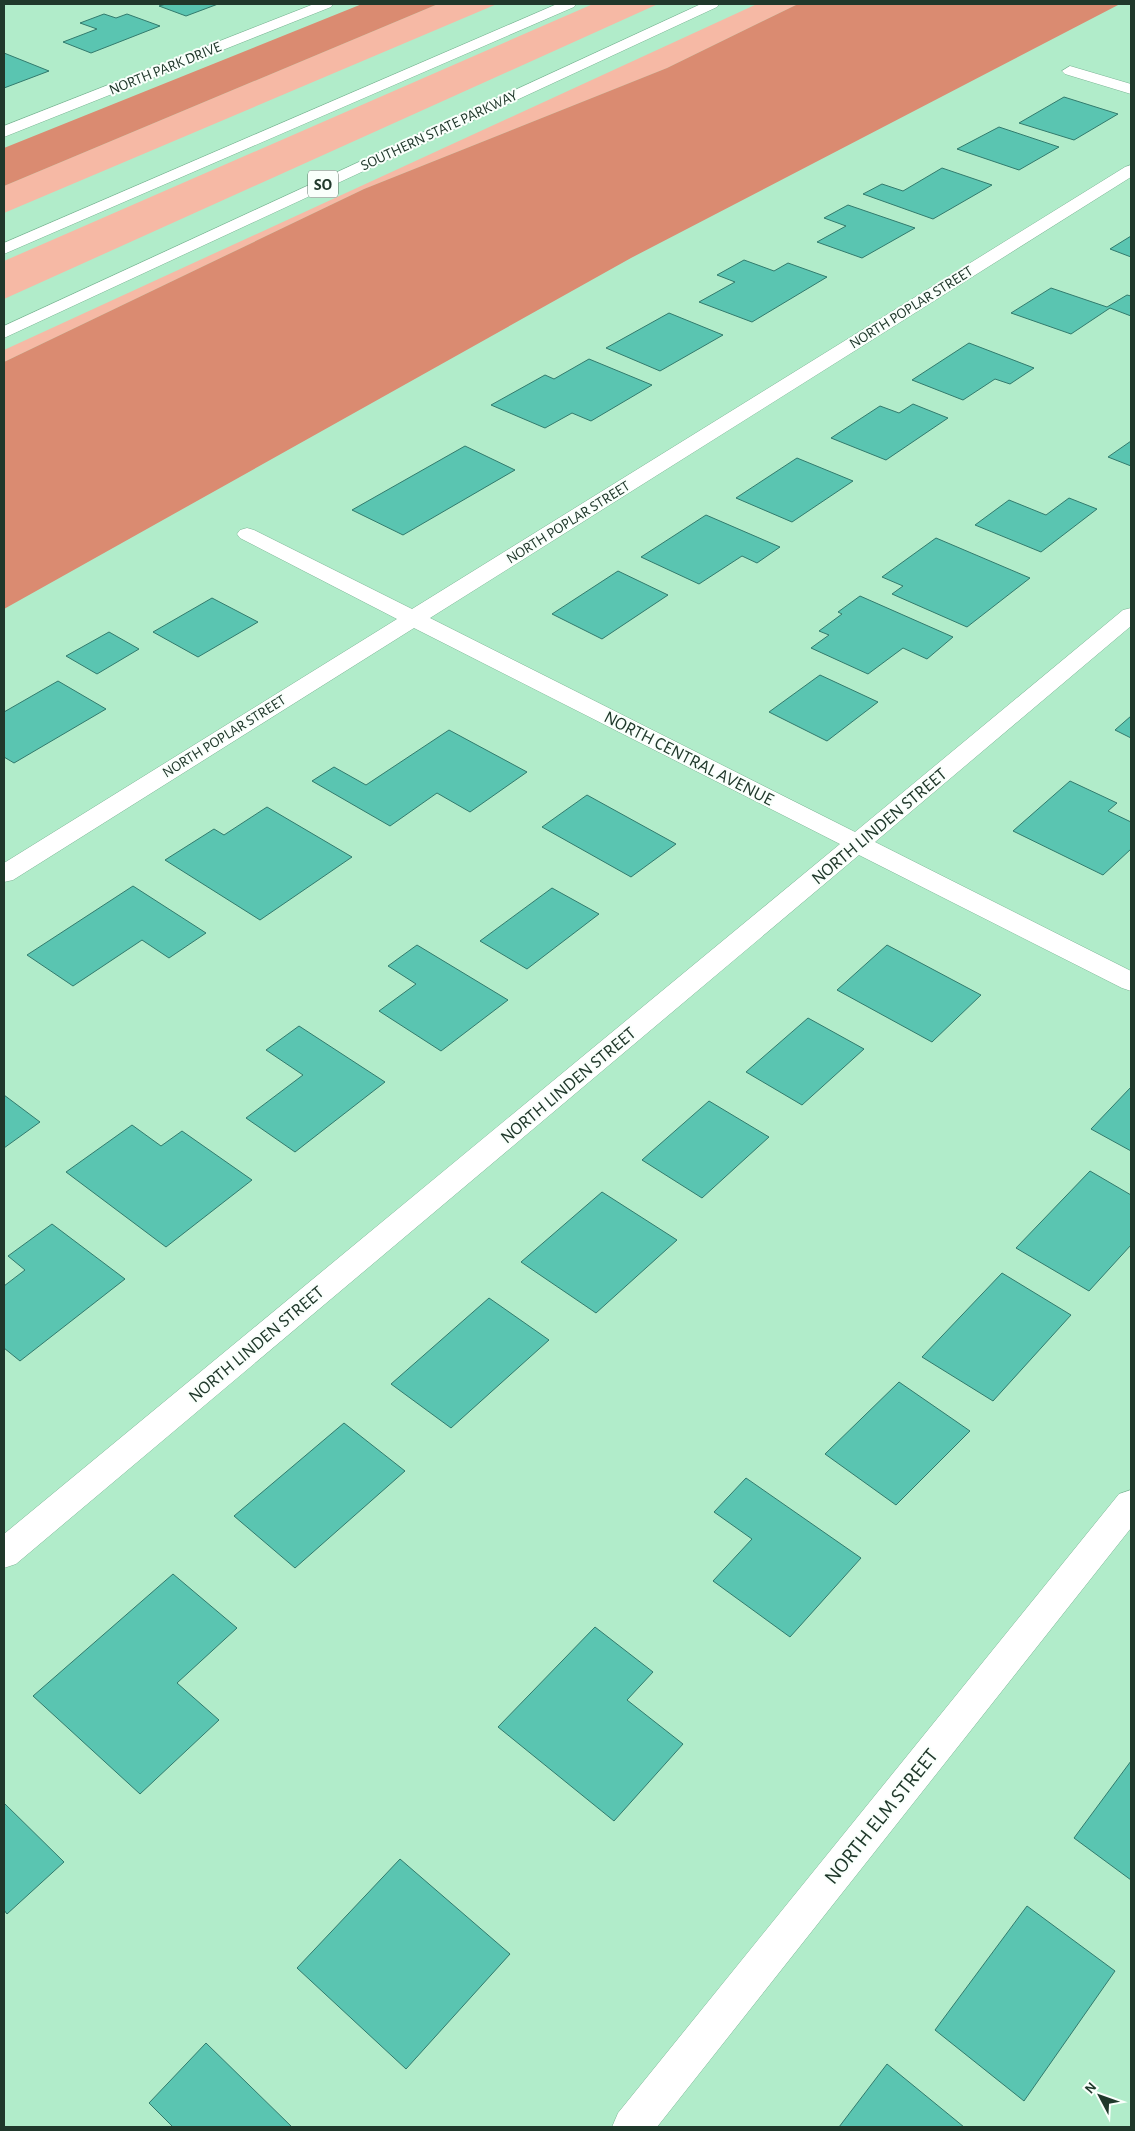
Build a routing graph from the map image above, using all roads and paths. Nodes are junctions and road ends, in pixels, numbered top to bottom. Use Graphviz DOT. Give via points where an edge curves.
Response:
graph roads {
  1 [pos="326,4"];
  2 [pos="569,4"];
  3 [pos="712,4"];
  4 [pos="1070,71"];
  5 [pos="1131,89"];
  6 [pos="4,132"];
  7 [pos="1131,170"];
  8 [pos="4,249"];
  9 [pos="4,333"];
  10 [pos="247,534"];
  11 [pos="1131,615"];
  12 [pos="413,618"];
  13 [pos="858,843"];
  14 [pos="4,874"];
  15 [pos="1131,982"];
  16 [pos="1131,1504"];
  17 [pos="4,1554"];
  18 [pos="632,2127"];
  1 -- 6 [label="main road, NORTH PARK DRIVE"];
  2 -- 8 [label="main road"];
  3 -- 9 [label="main road, SOUTHERN STATE PARKWAY / SO"];
  4 -- 5 [label="main road"];
  7 -- 12 [label="main road, NORTH POPLAR STREET"];
  10 -- 12 [label="main road, NORTH CENTRAL AVENUE"];
  11 -- 13 [label="main road, NORTH LINDEN STREET"];
  12 -- 13 [label="main road, NORTH CENTRAL AVENUE"];
  12 -- 14 [label="main road, NORTH POPLAR STREET"];
  13 -- 15 [label="main road, NORTH CENTRAL AVENUE"];
  13 -- 17 [label="main road, NORTH LINDEN STREET"];
  16 -- 18 [label="main road, NORTH ELM STREET"];
}
